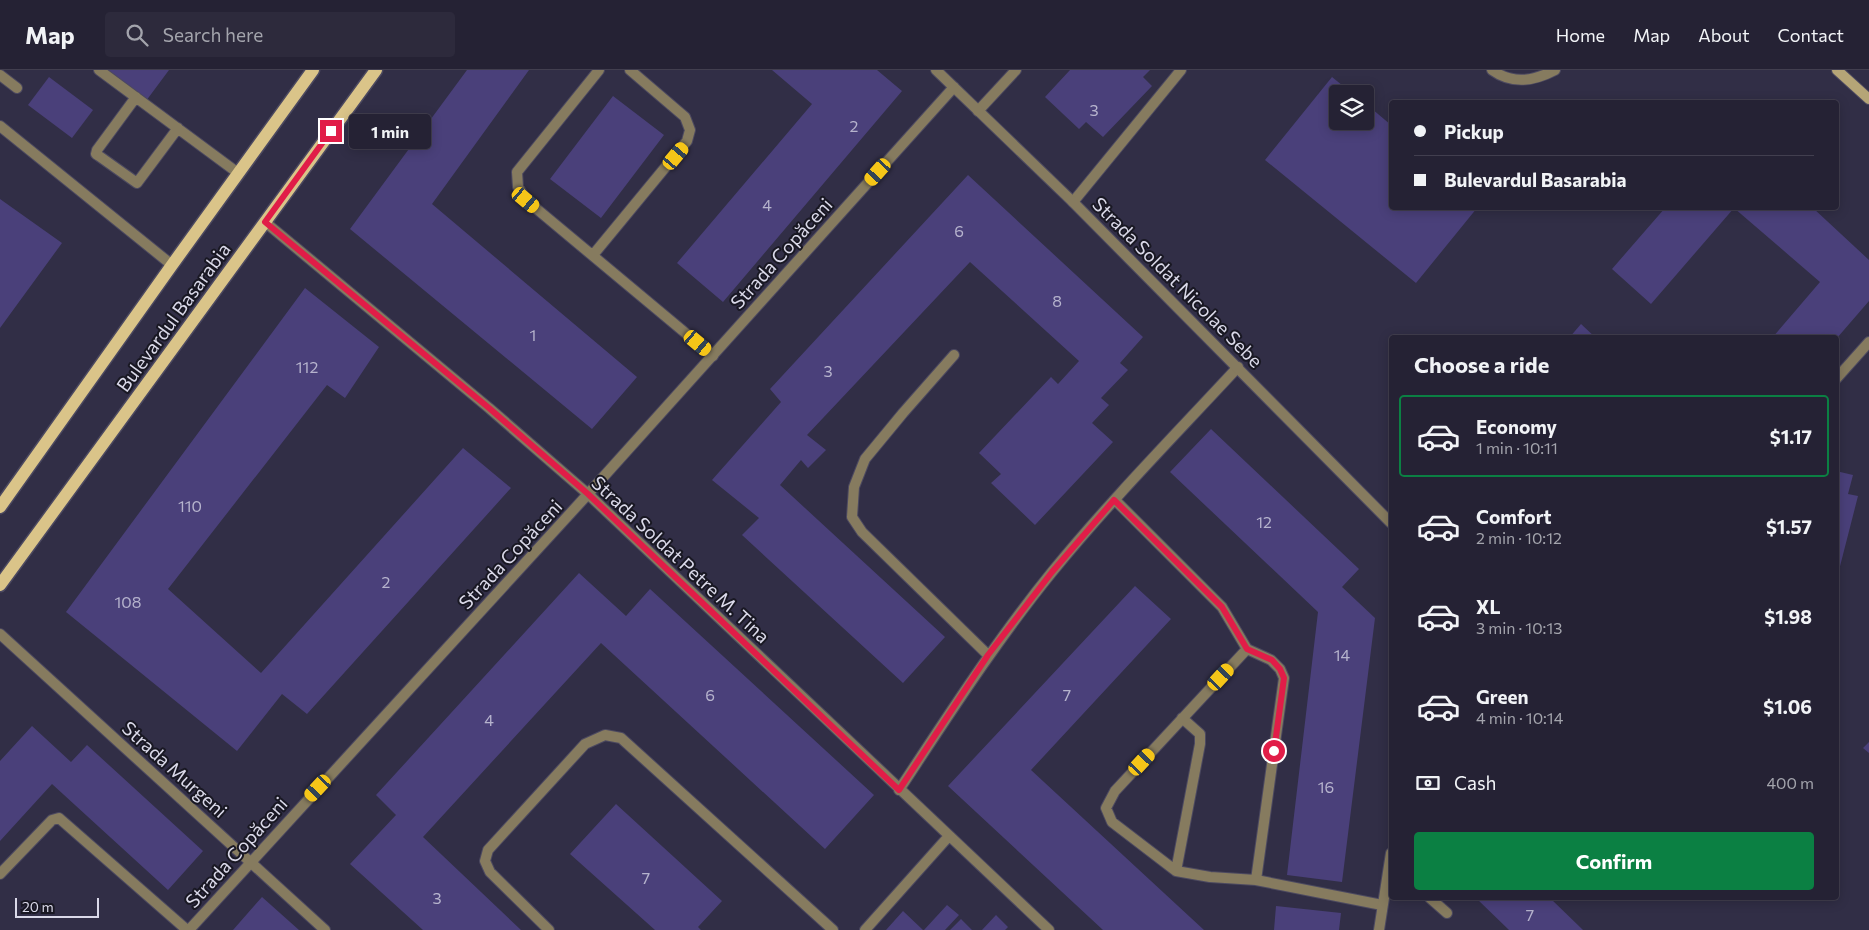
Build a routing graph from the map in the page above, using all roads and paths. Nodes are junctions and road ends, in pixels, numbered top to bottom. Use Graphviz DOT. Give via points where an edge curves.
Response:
graph roads {
  1 [pos="99,70"];
  2 [pos="313,70"];
  3 [pos="376,70"];
  4 [pos="599,70"];
  5 [pos="630,70"];
  6 [pos="936,70"];
  7 [pos="1016,70"];
  8 [pos="1181,70"];
  9 [pos="1492,70"];
  10 [pos="1555,70"];
  11 [pos="1837,70"];
  12 [pos="0,75"];
  13 [pos="954,87"];
  14 [pos="17,88"];
  15 [pos="136,97"];
  16 [pos="1869,99"];
  17 [pos="978,111"];
  18 [pos="0,126"];
  19 [pos="178,128"];
  20 [pos="238,173"];
  21 [pos="1073,202"];
  22 [pos="265,222"];
  23 [pos="593,255"];
  24 [pos="172,265"];
  25 [pos="1869,342"];
  26 [pos="954,355"];
  27 [pos="713,356"];
  28 [pos="1238,368"];
  29 [pos="1839,376"];
  30 [pos="588,494"];
  31 [pos="1114,500"];
  32 [pos="0,507"];
  33 [pos="1389,521"];
  34 [pos="0,585"];
  35 [pos="0,634"];
  36 [pos="1247,649"];
  37 [pos="988,655"];
  38 [pos="1182,718"];
  39 [pos="899,790"];
  40 [pos="949,836"];
  41 [pos="251,862"];
  42 [pos="1389,868"];
  43 [pos="1176,871"];
  44 [pos="0,874"];
  45 [pos="1256,880"];
  46 [pos="1432,900"];
  47 [pos="1382,905"];
  48 [pos="1447,913"];
  49 [pos="188,930"];
  50 [pos="325,930"];
  51 [pos="548,930"];
  52 [pos="833,930"];
  53 [pos="865,930"];
  54 [pos="1049,930"];
  55 [pos="1379,930"];
  1 -- 15 [label="street"];
  2 -- 20 [label="main road, Bulevardul Basarabia"];
  3 -- 22 [label="main road, Bulevardul Basarabia"];
  4 -- 23 [label="street" via="517,172 518,187 526,200"];
  5 -- 23 [label="street" via="685,117 690,130 687,141"];
  6 -- 13 [label="street, Strada Soldat Nicolae Sebe"];
  7 -- 17 [label="street"];
  8 -- 21 [label="street"];
  9 -- 10 [label="street" via="1516,80 1540,78"];
  11 -- 16 [label="main road"];
  12 -- 14 [label="street"];
  13 -- 17 [label="street, Strada Soldat Nicolae Sebe"];
  13 -- 27 [label="street, Strada Copăceni"];
  15 -- 19 [label="street"];
  15 -- 19 [label="street" via="97,150 98,156 137,183"];
  17 -- 21 [label="street, Strada Soldat Nicolae Sebe"];
  18 -- 24 [label="street"];
  19 -- 20 [label="street"];
  20 -- 24 [label="main road, Bulevardul Basarabia"];
  21 -- 28 [label="street, Strada Soldat Nicolae Sebe"];
  22 -- 30 [label="street, Strada Soldat Petre M. Tina"];
  22 -- 34 [label="main road, Bulevardul Basarabia"];
  23 -- 27 [label="street"];
  24 -- 32 [label="main road, Bulevardul Basarabia"];
  25 -- 29 [label="street"];
  26 -- 37 [label="street" via="865,459 854,487 852,516 862,532"];
  27 -- 30 [label="street, Strada Copăceni"];
  28 -- 31 [label="street"];
  28 -- 33 [label="street, Strada Soldat Nicolae Sebe"];
  30 -- 39 [label="street, Strada Soldat Petre M. Tina"];
  30 -- 41 [label="street, Strada Copăceni"];
  31 -- 36 [label="street" via="1222,607"];
  31 -- 37 [label="street" via="1052,572"];
  35 -- 41 [label="street, Strada Murgeni"];
  36 -- 38 [label="street"];
  36 -- 45 [label="street" via="1272,660 1284,678"];
  37 -- 39 [label="street"];
  38 -- 43 [label="street" via="1200,734 1200,744"];
  38 -- 43 [label="street" via="1115,791 1106,808 1112,822"];
  39 -- 40 [label="street, Strada Soldat Petre M. Tina"];
  40 -- 53 [label="street"];
  40 -- 54 [label="street, Strada Soldat Petre M. Tina"];
  41 -- 49 [label="street, Strada Copăceni"];
  41 -- 50 [label="street, Strada Murgeni"];
  42 -- 47 [label="street"];
  43 -- 45 [label="street"];
  44 -- 49 [label="street" via="52,820 60,818"];
  45 -- 47 [label="street"];
  46 -- 48 [label="street"];
  47 -- 55 [label="street"];
  51 -- 52 [label="street" via="490,872 485,861 488,850 585,744 605,734 621,738"];
}
